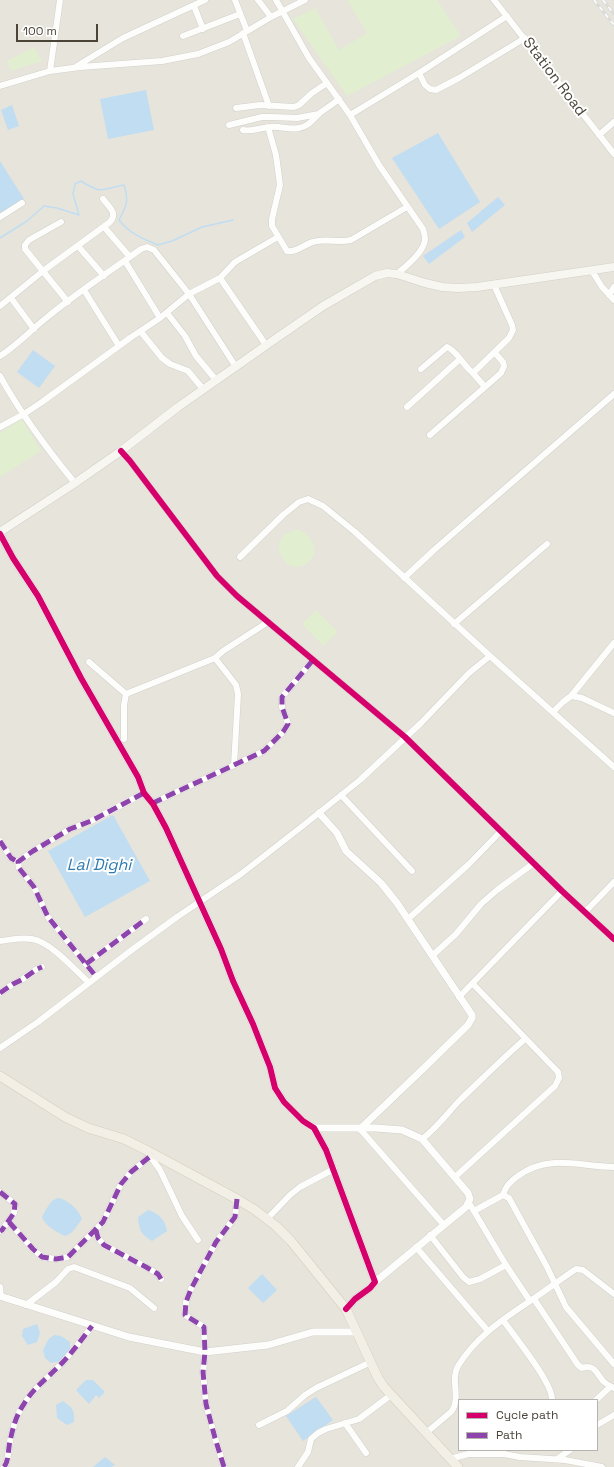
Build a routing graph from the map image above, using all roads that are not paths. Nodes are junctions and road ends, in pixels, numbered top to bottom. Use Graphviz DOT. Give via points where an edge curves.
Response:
graph roads {
  1 [pos="60,0"];
  2 [pos="205,0"];
  3 [pos="235,0"];
  4 [pos="258,0"];
  5 [pos="276,0"];
  6 [pos="305,0"];
  7 [pos="494,0"];
  8 [pos="194,6"];
  9 [pos="282,12"];
  10 [pos="240,14"];
  11 [pos="507,16"];
  12 [pos="271,17"];
  13 [pos="203,28"];
  14 [pos="245,32"];
  15 [pos="183,36"];
  16 [pos="525,38"];
  17 [pos="76,67"];
  18 [pos="50,71"];
  19 [pos="419,73"];
  20 [pos="327,83"];
  21 [pos="0,86"];
  22 [pos="338,99"];
  23 [pos="269,106"];
  24 [pos="236,108"];
  25 [pos="320,114"];
  26 [pos="350,115"];
  27 [pos="614,122"];
  28 [pos="229,125"];
  29 [pos="268,127"];
  30 [pos="243,130"];
  31 [pos="599,135"];
  32 [pos="614,154"];
  33 [pos="103,199"];
  34 [pos="22,203"];
  35 [pos="407,207"];
  36 [pos="0,217"];
  37 [pos="61,222"];
  38 [pos="104,227"];
  39 [pos="278,237"];
  40 [pos="78,246"];
  41 [pos="127,259"];
  42 [pos="614,267"];
  43 [pos="43,271"];
  44 [pos="592,271"];
  45 [pos="397,274"];
  46 [pos="104,276"];
  47 [pos="220,278"];
  48 [pos="494,285"];
  49 [pos="614,287"];
  50 [pos="84,290"];
  51 [pos="189,294"];
  52 [pos="609,295"];
  53 [pos="10,298"];
  54 [pos="614,300"];
  55 [pos="68,302"];
  56 [pos="0,305"];
  57 [pos="167,313"];
  58 [pos="160,318"];
  59 [pos="34,329"];
  60 [pos="141,332"];
  61 [pos="119,346"];
  62 [pos="266,346"];
  63 [pos="495,353"];
  64 [pos="0,356"];
  65 [pos="460,359"];
  66 [pos="236,367"];
  67 [pos="421,369"];
  68 [pos="472,372"];
  69 [pos="0,376"];
  70 [pos="216,380"];
  71 [pos="485,387"];
  72 [pos="204,389"];
  73 [pos="614,394"];
  74 [pos="407,407"];
  75 [pos="24,414"];
  76 [pos="0,427"];
  77 [pos="430,435"];
  78 [pos="121,451"];
  79 [pos="75,483"];
  80 [pos="0,532"];
  81 [pos="547,544"];
  82 [pos="240,557"];
  83 [pos="404,578"];
  84 [pos="268,622"];
  85 [pos="454,624"];
  86 [pos="614,643"];
  87 [pos="490,656"];
  88 [pos="215,658"];
  89 [pos="313,660"];
  90 [pos="89,662"];
  91 [pos="126,694"];
  92 [pos="571,696"];
  93 [pos="553,712"];
  94 [pos="614,713"];
  95 [pos="405,737"];
  96 [pos="124,739"];
  97 [pos="234,765"];
  98 [pos="614,767"];
  99 [pos="144,793"];
  100 [pos="341,795"];
  101 [pos="153,804"];
  102 [pos="319,813"];
  103 [pos="501,831"];
  104 [pos="0,841"];
  105 [pos="18,862"];
  106 [pos="534,863"];
  107 [pos="412,871"];
  108 [pos="614,882"];
  109 [pos="562,891"];
  110 [pos="200,902"];
  111 [pos="585,912"];
  112 [pos="146,919"];
  113 [pos="408,919"];
  114 [pos="614,939"];
  115 [pos="0,941"];
  116 [pos="433,955"];
  117 [pos="86,964"];
  118 [pos="42,967"];
  119 [pos="94,974"];
  120 [pos="89,983"];
  121 [pos="473,984"];
  122 [pos="0,993"];
  123 [pos="459,997"];
  124 [pos="525,1039"];
  125 [pos="0,1048"];
  126 [pos="0,1076"];
  127 [pos="314,1128"];
  128 [pos="360,1129"];
  129 [pos="422,1139"];
  130 [pos="151,1155"];
  131 [pos="614,1167"];
  132 [pos="334,1169"];
  133 [pos="455,1177"];
  134 [pos="0,1192"];
  135 [pos="504,1195"];
  136 [pos="237,1199"];
  137 [pos="468,1203"];
  138 [pos="474,1211"];
  139 [pos="267,1219"];
  140 [pos="9,1222"];
  141 [pos="444,1224"];
  142 [pos="0,1230"];
  143 [pos="96,1230"];
  144 [pos="430,1236"];
  145 [pos="198,1240"];
  146 [pos="416,1247"];
  147 [pos="68,1257"];
  148 [pos="506,1265"];
  149 [pos="68,1269"];
  150 [pos="161,1279"];
  151 [pos="375,1282"];
  152 [pos="554,1284"];
  153 [pos="0,1287"];
  154 [pos="614,1294"];
  155 [pos="1,1296"];
  156 [pos="532,1300"];
  157 [pos="26,1305"];
  158 [pos="154,1308"];
  159 [pos="346,1309"];
  160 [pos="503,1320"];
  161 [pos="92,1326"];
  162 [pos="488,1331"];
  163 [pos="357,1332"];
  164 [pos="205,1352"];
  165 [pos="371,1362"];
  166 [pos="614,1364"];
  167 [pos="612,1388"];
  168 [pos="391,1396"];
  169 [pos="552,1399"];
  170 [pos="597,1399"];
  171 [pos="614,1415"];
  172 [pos="345,1423"];
  173 [pos="598,1424"];
  174 [pos="259,1426"];
  175 [pos="426,1433"];
  176 [pos="569,1451"];
  177 [pos="489,1452"];
  178 [pos="366,1453"];
  179 [pos="557,1459"];
  180 [pos="454,1464"];
  181 [pos="590,1466"];
  182 [pos="4,1467"];
  183 [pos="224,1467"];
  184 [pos="298,1467"];
  185 [pos="601,1467"];
  1 -- 18 [label="street"];
  2 -- 8 [label="street"];
  3 -- 10 [label="street"];
  4 -- 12 [label="street"];
  5 -- 9 [label="street"];
  6 -- 9 [label="street"];
  7 -- 11 [label="street, Station Road"];
  8 -- 13 [label="street"];
  8 -- 17 [label="street" via="123,38"];
  9 -- 12 [label="street"];
  9 -- 20 [label="street"];
  10 -- 13 [label="street"];
  10 -- 14 [label="street"];
  11 -- 16 [label="street, Station Road"];
  11 -- 19 [label="street"];
  12 -- 14 [label="street"];
  13 -- 15 [label="street"];
  14 -- 17 [label="street" via="198,54 162,62"];
  14 -- 23 [label="street"];
  16 -- 19 [label="street" via="436,90 425,85"];
  16 -- 31 [label="street, Station Road"];
  17 -- 18 [label="street"];
  18 -- 21 [label="street"];
  19 -- 26 [label="street"];
  20 -- 22 [label="street"];
  20 -- 23 [label="street" via="294,107"];
  22 -- 25 [label="street"];
  22 -- 26 [label="street"];
  23 -- 24 [label="street"];
  25 -- 28 [label="street" via="296,118 262,118"];
  25 -- 29 [label="street" via="310,124 299,128"];
  26 -- 35 [label="street"];
  27 -- 31 [label="street"];
  29 -- 30 [label="street"];
  29 -- 39 [label="street" via="276,155 280,184 272,222"];
  31 -- 32 [label="street, Station Road"];
  33 -- 38 [label="street" via="114,215"];
  34 -- 36 [label="street"];
  35 -- 39 [label="street" via="345,241 320,240 290,252 285,249"];
  35 -- 45 [label="street" via="423,229 425,240 422,249"];
  37 -- 43 [label="street" via="33,237 25,245 24,249"];
  38 -- 40 [label="street"];
  38 -- 41 [label="street"];
  39 -- 47 [label="street" via="235,262"];
  40 -- 43 [label="street"];
  40 -- 46 [label="street"];
  41 -- 46 [label="street"];
  41 -- 51 [label="street" via="144,248 151,248"];
  41 -- 58 [label="street"];
  42 -- 44 [label="main road"];
  43 -- 53 [label="street"];
  43 -- 55 [label="street"];
  44 -- 48 [label="main road"];
  44 -- 52 [label="street"];
  45 -- 48 [label="main road" via="442,287"];
  45 -- 62 [label="main road" via="375,276 323,306"];
  46 -- 50 [label="street"];
  47 -- 51 [label="street"];
  47 -- 62 [label="street"];
  48 -- 63 [label="street" via="513,330"];
  49 -- 52 [label="street"];
  50 -- 55 [label="street"];
  50 -- 61 [label="street"];
  51 -- 57 [label="street"];
  51 -- 66 [label="street"];
  52 -- 54 [label="street"];
  53 -- 56 [label="street"];
  53 -- 59 [label="street"];
  55 -- 59 [label="street"];
  57 -- 58 [label="street"];
  57 -- 70 [label="street"];
  58 -- 60 [label="street"];
  59 -- 64 [label="street"];
  60 -- 61 [label="street"];
  60 -- 72 [label="street" via="162,358 188,371"];
  61 -- 75 [label="street"];
  62 -- 66 [label="main road"];
  63 -- 68 [label="street" via="479,369"];
  63 -- 71 [label="street" via="504,366"];
  65 -- 67 [label="street" via="447,347"];
  65 -- 68 [label="street"];
  65 -- 74 [label="street"];
  66 -- 70 [label="main road"];
  68 -- 71 [label="street"];
  69 -- 75 [label="street"];
  70 -- 72 [label="main road"];
  71 -- 77 [label="street"];
  72 -- 78 [label="main road"];
  73 -- 83 [label="street"];
  75 -- 76 [label="street"];
  75 -- 79 [label="street" via="47,450"];
  78 -- 79 [label="main road"];
  78 -- 84 [label="street" via="217,576"];
  79 -- 80 [label="main road"];
  80 -- 99 [label="street" via="138,777"];
  81 -- 85 [label="street"];
  82 -- 83 [label="street" via="283,515 299,502 308,500 323,506 356,532"];
  83 -- 85 [label="street"];
  84 -- 88 [label="street"];
  84 -- 89 [label="street"];
  85 -- 87 [label="street"];
  86 -- 92 [label="street"];
  87 -- 93 [label="street"];
  87 -- 95 [label="street"];
  88 -- 91 [label="street"];
  88 -- 97 [label="street" via="236,685 238,694"];
  89 -- 95 [label="street"];
  89 -- 97 [label="street" via="282,697 288,724 283,732 264,751"];
  90 -- 91 [label="street"];
  91 -- 96 [label="street"];
  92 -- 93 [label="street"];
  92 -- 94 [label="street" via="582,698"];
  93 -- 98 [label="street"];
  95 -- 100 [label="street"];
  95 -- 103 [label="street"];
  97 -- 101 [label="street"];
  99 -- 101 [label="street"];
  99 -- 105 [label="street" via="91,821 70,828"];
  100 -- 102 [label="street"];
  100 -- 107 [label="street"];
  101 -- 110 [label="street"];
  102 -- 110 [label="street" via="241,874"];
  102 -- 113 [label="street" via="337,834 346,851 381,883"];
  103 -- 106 [label="street"];
  103 -- 113 [label="street"];
  104 -- 105 [label="street" via="11,858"];
  105 -- 117 [label="street" via="19,868 34,887 48,916"];
  106 -- 109 [label="street"];
  106 -- 116 [label="street" via="481,904 456,934"];
  108 -- 111 [label="street"];
  109 -- 111 [label="street"];
  109 -- 121 [label="street"];
  110 -- 120 [label="street"];
  110 -- 127 [label="street" via="253,1024 270,1067 275,1088 302,1122"];
  111 -- 114 [label="street"];
  112 -- 117 [label="street"];
  113 -- 116 [label="street"];
  115 -- 120 [label="street" via="21,938 43,943"];
  116 -- 123 [label="street"];
  117 -- 119 [label="street"];
  118 -- 122 [label="street"];
  120 -- 125 [label="street"];
  121 -- 123 [label="street"];
  121 -- 124 [label="street"];
  123 -- 128 [label="street" via="472,1015 468,1025"];
  124 -- 129 [label="street"];
  124 -- 133 [label="street" via="558,1072 558,1082"];
  126 -- 130 [label="main road" via="65,1117 88,1128 124,1139"];
  127 -- 128 [label="street"];
  127 -- 132 [label="street"];
  128 -- 129 [label="street" via="402,1130"];
  128 -- 141 [label="street"];
  129 -- 133 [label="street"];
  130 -- 136 [label="main road"];
  130 -- 143 [label="street" via="121,1184"];
  130 -- 145 [label="street" via="182,1216"];
  131 -- 135 [label="street" via="545,1163 514,1179"];
  132 -- 139 [label="street" via="300,1187"];
  132 -- 151 [label="street"];
  133 -- 137 [label="street" via="468,1193"];
  134 -- 140 [label="street" via="15,1204"];
  135 -- 138 [label="street"];
  135 -- 152 [label="street" via="513,1204"];
  136 -- 139 [label="main road"];
  136 -- 164 [label="street" via="236,1217 216,1242 186,1302 185,1315 204,1327"];
  137 -- 138 [label="street"];
  137 -- 141 [label="street"];
  138 -- 148 [label="street"];
  139 -- 159 [label="main road" via="291,1241"];
  140 -- 142 [label="street"];
  140 -- 147 [label="street" via="42,1257"];
  141 -- 144 [label="street"];
  143 -- 147 [label="street"];
  143 -- 150 [label="street" via="104,1245 158,1274"];
  144 -- 146 [label="street"];
  144 -- 148 [label="street" via="469,1282"];
  146 -- 151 [label="street"];
  146 -- 162 [label="street"];
  147 -- 149 [label="street"];
  148 -- 156 [label="street"];
  149 -- 157 [label="street" via="56,1282"];
  149 -- 158 [label="street" via="78,1268 130,1288"];
  151 -- 159 [label="street"];
  152 -- 154 [label="street" via="579,1269"];
  152 -- 156 [label="street"];
  152 -- 166 [label="street" via="566,1307"];
  153 -- 155 [label="street"];
  155 -- 157 [label="street"];
  156 -- 160 [label="street"];
  156 -- 167 [label="street" via="578,1365 582,1368 591,1367 603,1382"];
  157 -- 161 [label="street"];
  159 -- 163 [label="main road"];
  160 -- 162 [label="street"];
  160 -- 169 [label="street" via="543,1377"];
  161 -- 164 [label="street" via="129,1337"];
  161 -- 182 [label="street" via="63,1362 24,1403 16,1419"];
  162 -- 175 [label="street" via="457,1368 454,1377 456,1403 452,1411"];
  163 -- 164 [label="street" via="313,1332 268,1345"];
  163 -- 165 [label="main road"];
  164 -- 183 [label="street" via="203,1372 206,1404"];
  165 -- 168 [label="main road" via="378,1378"];
  165 -- 174 [label="street" via="316,1388 287,1411"];
  167 -- 170 [label="street"];
  168 -- 172 [label="street" via="359,1419"];
  168 -- 175 [label="main road"];
  171 -- 173 [label="street"];
  172 -- 178 [label="street"];
  172 -- 184 [label="street" via="326,1429 311,1439 308,1452"];
  175 -- 180 [label="main road"];
  176 -- 179 [label="street"];
  177 -- 179 [label="street"];
  177 -- 180 [label="street" via="468,1454"];
  179 -- 181 [label="street"];
  181 -- 185 [label="street"];
}
